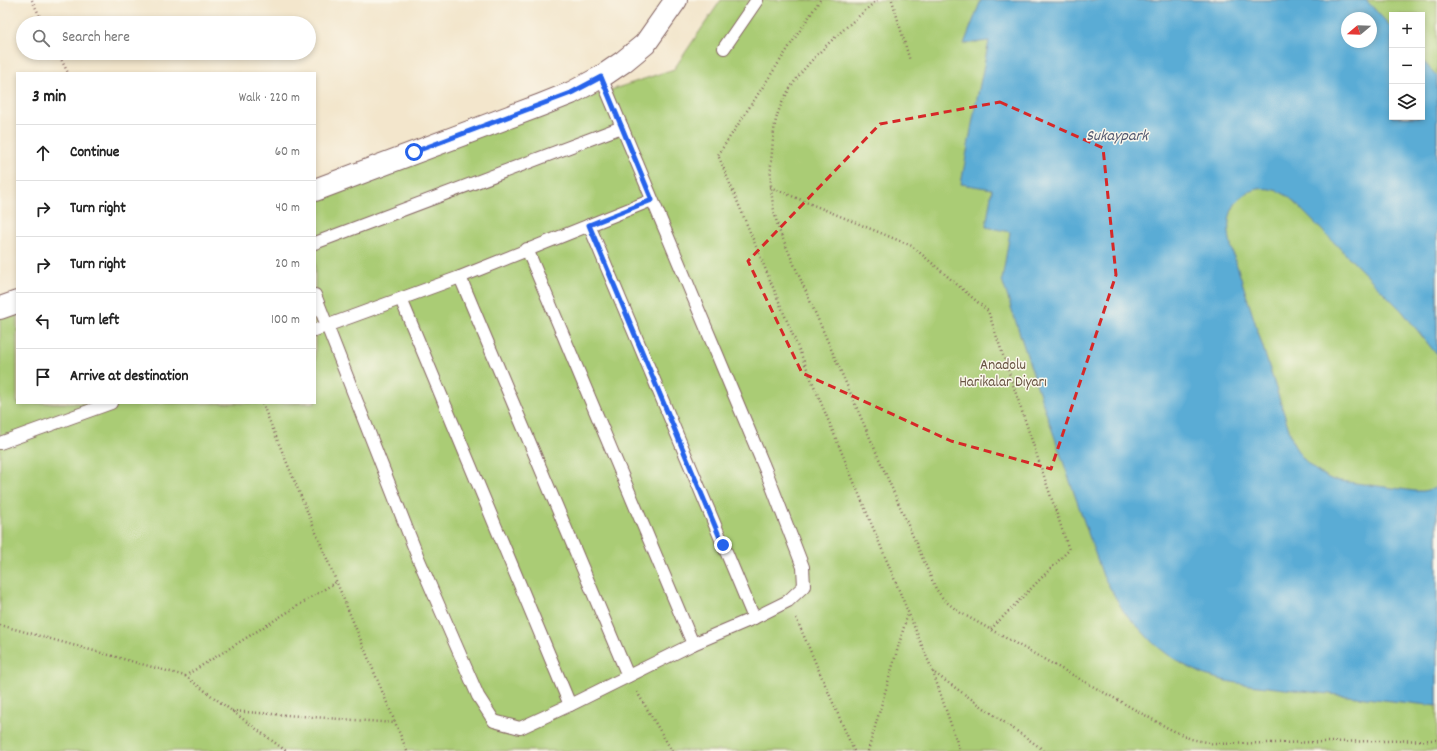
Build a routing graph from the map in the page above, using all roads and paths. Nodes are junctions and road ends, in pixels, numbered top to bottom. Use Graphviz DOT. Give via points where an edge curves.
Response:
graph roads {
  1 [pos="32,0"];
  2 [pos="676,0"];
  3 [pos="757,0"];
  4 [pos="820,0"];
  5 [pos="877,0"];
  6 [pos="892,0"];
  7 [pos="40,16"];
  8 [pos="724,48"];
  9 [pos="62,60"];
  10 [pos="910,61"];
  11 [pos="68,72"];
  12 [pos="601,77"];
  13 [pos="622,127"];
  14 [pos="770,187"];
  15 [pos="316,190"];
  16 [pos="652,200"];
  17 [pos="589,225"];
  18 [pos="316,243"];
  19 [pos="527,249"];
  20 [pos="460,277"];
  21 [pos="316,298"];
  22 [pos="401,299"];
  23 [pos="16,302"];
  24 [pos="0,308"];
  25 [pos="327,326"];
  26 [pos="316,330"];
  27 [pos="108,404"];
  28 [pos="262,404"];
  29 [pos="0,443"];
  30 [pos="336,582"];
  31 [pos="788,601"];
  32 [pos="908,612"];
  33 [pos="754,618"];
  34 [pos="0,625"];
  35 [pos="990,630"];
  36 [pos="693,644"];
  37 [pos="933,672"];
  38 [pos="185,676"];
  39 [pos="628,676"];
  40 [pos="570,705"];
  41 [pos="230,711"];
  42 [pos="395,723"];
  43 [pos="1437,740"];
  44 [pos="286,751"];
  45 [pos="407,751"];
  46 [pos="672,751"];
  47 [pos="854,751"];
  48 [pos="868,751"];
  49 [pos="960,751"];
  50 [pos="1045,751"];
  1 -- 7 [label="path"];
  2 -- 12 [label="street" via="645,44"];
  3 -- 8 [label="lane"];
  4 -- 32 [label="path" via="718,155"];
  5 -- 14 [label="path" via="813,60 785,95 775,124"];
  6 -- 10 [label="path"];
  9 -- 11 [label="path"];
  12 -- 13 [label="lane"];
  12 -- 15 [label="street" via="571,93"];
  13 -- 16 [label="lane"];
  13 -- 18 [label="lane"];
  14 -- 35 [label="path" via="774,215 780,230 936,589 951,607"];
  14 -- 35 [label="path" via="912,246 988,311 1069,550"];
  16 -- 17 [label="lane"];
  16 -- 31 [label="lane" via="766,471 803,567 804,586"];
  17 -- 19 [label="lane"];
  17 -- 33 [label="lane"];
  19 -- 20 [label="lane"];
  19 -- 36 [label="lane"];
  20 -- 22 [label="lane"];
  20 -- 39 [label="lane"];
  21 -- 25 [label="lane"];
  22 -- 25 [label="lane"];
  22 -- 40 [label="lane"];
  23 -- 24 [label="street"];
  25 -- 26 [label="lane"];
  25 -- 40 [label="lane" via="420,560 478,696 494,721 520,728"];
  27 -- 29 [label="lane"];
  28 -- 30 [label="path"];
  30 -- 38 [label="path"];
  30 -- 42 [label="path"];
  31 -- 33 [label="lane"];
  31 -- 47 [label="path"];
  32 -- 37 [label="path"];
  32 -- 48 [label="path"];
  33 -- 36 [label="lane"];
  34 -- 38 [label="path"];
  35 -- 43 [label="path" via="1179,734 1203,742 1215,744"];
  36 -- 39 [label="lane"];
  37 -- 49 [label="path"];
  37 -- 50 [label="path"];
  38 -- 41 [label="path"];
  39 -- 40 [label="lane"];
  39 -- 46 [label="path"];
  41 -- 42 [label="path"];
  41 -- 44 [label="path"];
  42 -- 45 [label="path"];
}
